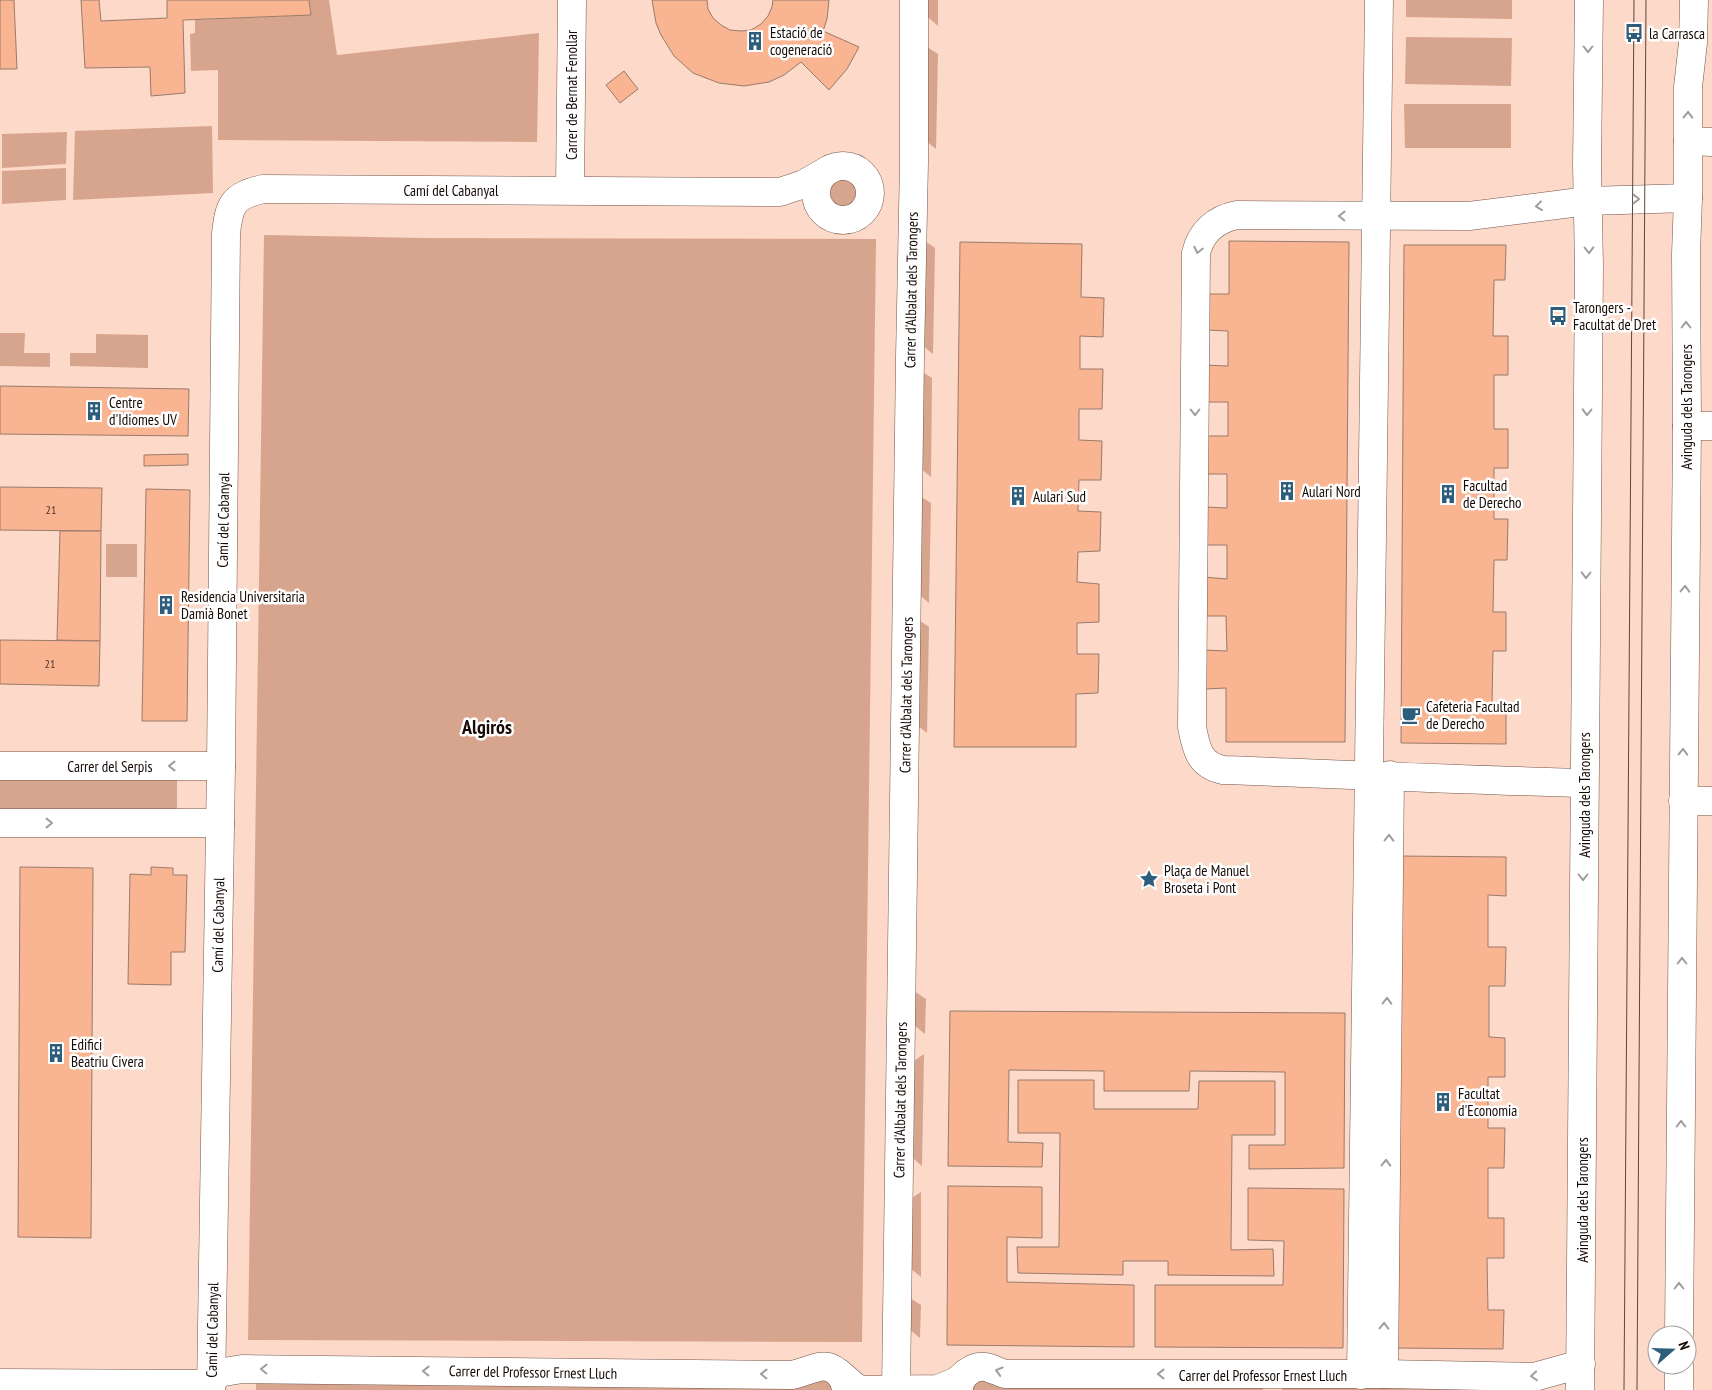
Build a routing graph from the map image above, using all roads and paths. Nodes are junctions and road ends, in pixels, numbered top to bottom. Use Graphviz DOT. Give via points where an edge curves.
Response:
graph roads {
  1 [pos="572,0"];
  2 [pos="914,0"];
  3 [pos="1379,0"];
  4 [pos="1589,0"];
  5 [pos="1694,0"];
  6 [pos="1700,142"];
  7 [pos="830,169"];
  8 [pos="570,190"];
  9 [pos="780,192"];
  10 [pos="1688,198"];
  11 [pos="1588,201"];
  12 [pos="827,214"];
  13 [pos="1376,216"];
  14 [pos="1700,426"];
  15 [pos="0,766"];
  16 [pos="221,766"];
  17 [pos="1379,775"];
  18 [pos="1584,783"];
  19 [pos="1682,801"];
  20 [pos="1712,801"];
  21 [pos="0,823"];
  22 [pos="220,823"];
  23 [pos="1679,1325"];
  24 [pos="1372,1375"];
  25 [pos="1679,1375"];
  26 [pos="1580,1377"];
  27 [pos="842,1382"];
  28 [pos="0,1383"];
  29 [pos="951,1385"];
  30 [pos="212,1388"];
  31 [pos="862,1390"];
  32 [pos="896,1390"];
  33 [pos="1679,1390"];
  1 -- 8 [label="main road, Carrer de Bernat Fenollar"];
  2 -- 32 [label="main road, Carrer d'Albalat dels Tarongers"];
  3 -- 13 [label="main road"];
  4 -- 11 [label="main road, Avinguda dels Tarongers, one-way"];
  6 -- 5 [label="main road, Avinguda dels Tarongers, one-way" via="1688,87"];
  6 -- 10 [label="main road, Avinguda dels Tarongers"];
  7 -- 9 [label="main road" via="804,184"];
  7 -- 12 [label="main road" via="818,182 817,191 817,200"];
  7 -- 12 [label="main road" via="848,166 857,170 869,184 870,193 865,209 851,219 842,220"];
  8 -- 9 [label="main road, Camí del Cabanyal"];
  8 -- 16 [label="main road, Camí del Cabanyal" via="263,189 247,193 234,202 226,234"];
  9 -- 12 [label="main road"];
  11 -- 10 [label="main road, one-way"];
  14 -- 10 [label="main road, Avinguda dels Tarongers, one-way" via="1686,254"];
  11 -- 13 [label="main road, one-way" via="1469,216"];
  11 -- 18 [label="main road, Avinguda dels Tarongers, one-way"];
  13 -- 17 [label="main road"];
  13 -- 17 [label="main road, one-way" via="1237,214 1219,220 1198,244 1192,727 1205,762 1213,768"];
  19 -- 14 [label="main road, Avinguda dels Tarongers, one-way"];
  16 -- 15 [label="main road, Carrer del Serpis, one-way"];
  16 -- 22 [label="main road, Camí del Cabanyal"];
  17 -- 18 [label="main road"];
  17 -- 24 [label="main road"];
  18 -- 26 [label="main road, Avinguda dels Tarongers, one-way"];
  19 -- 20 [label="main road"];
  23 -- 19 [label="main road, Avinguda dels Tarongers, one-way"];
  21 -- 22 [label="main road, one-way"];
  22 -- 30 [label="main road, Camí del Cabanyal"];
  26 -- 24 [label="main road, Carrer del Professor Ernest Lluch, one-way"];
  24 -- 29 [label="main road, Carrer del Professor Ernest Lluch, one-way" via="1005,1374 980,1367"];
  25 -- 33 [label="main road"];
  27 -- 30 [label="main road, Carrer del Professor Ernest Lluch, one-way" via="833,1369 826,1367 792,1375 242,1368 218,1373"];
  27 -- 31 [label="main road"];
  28 -- 30 [label="main road"];
  29 -- 32 [label="main road, Carrer del Professor Ernest Lluch"];
  31 -- 32 [label="main road, Carrer del Professor Ernest Lluch"];
}
